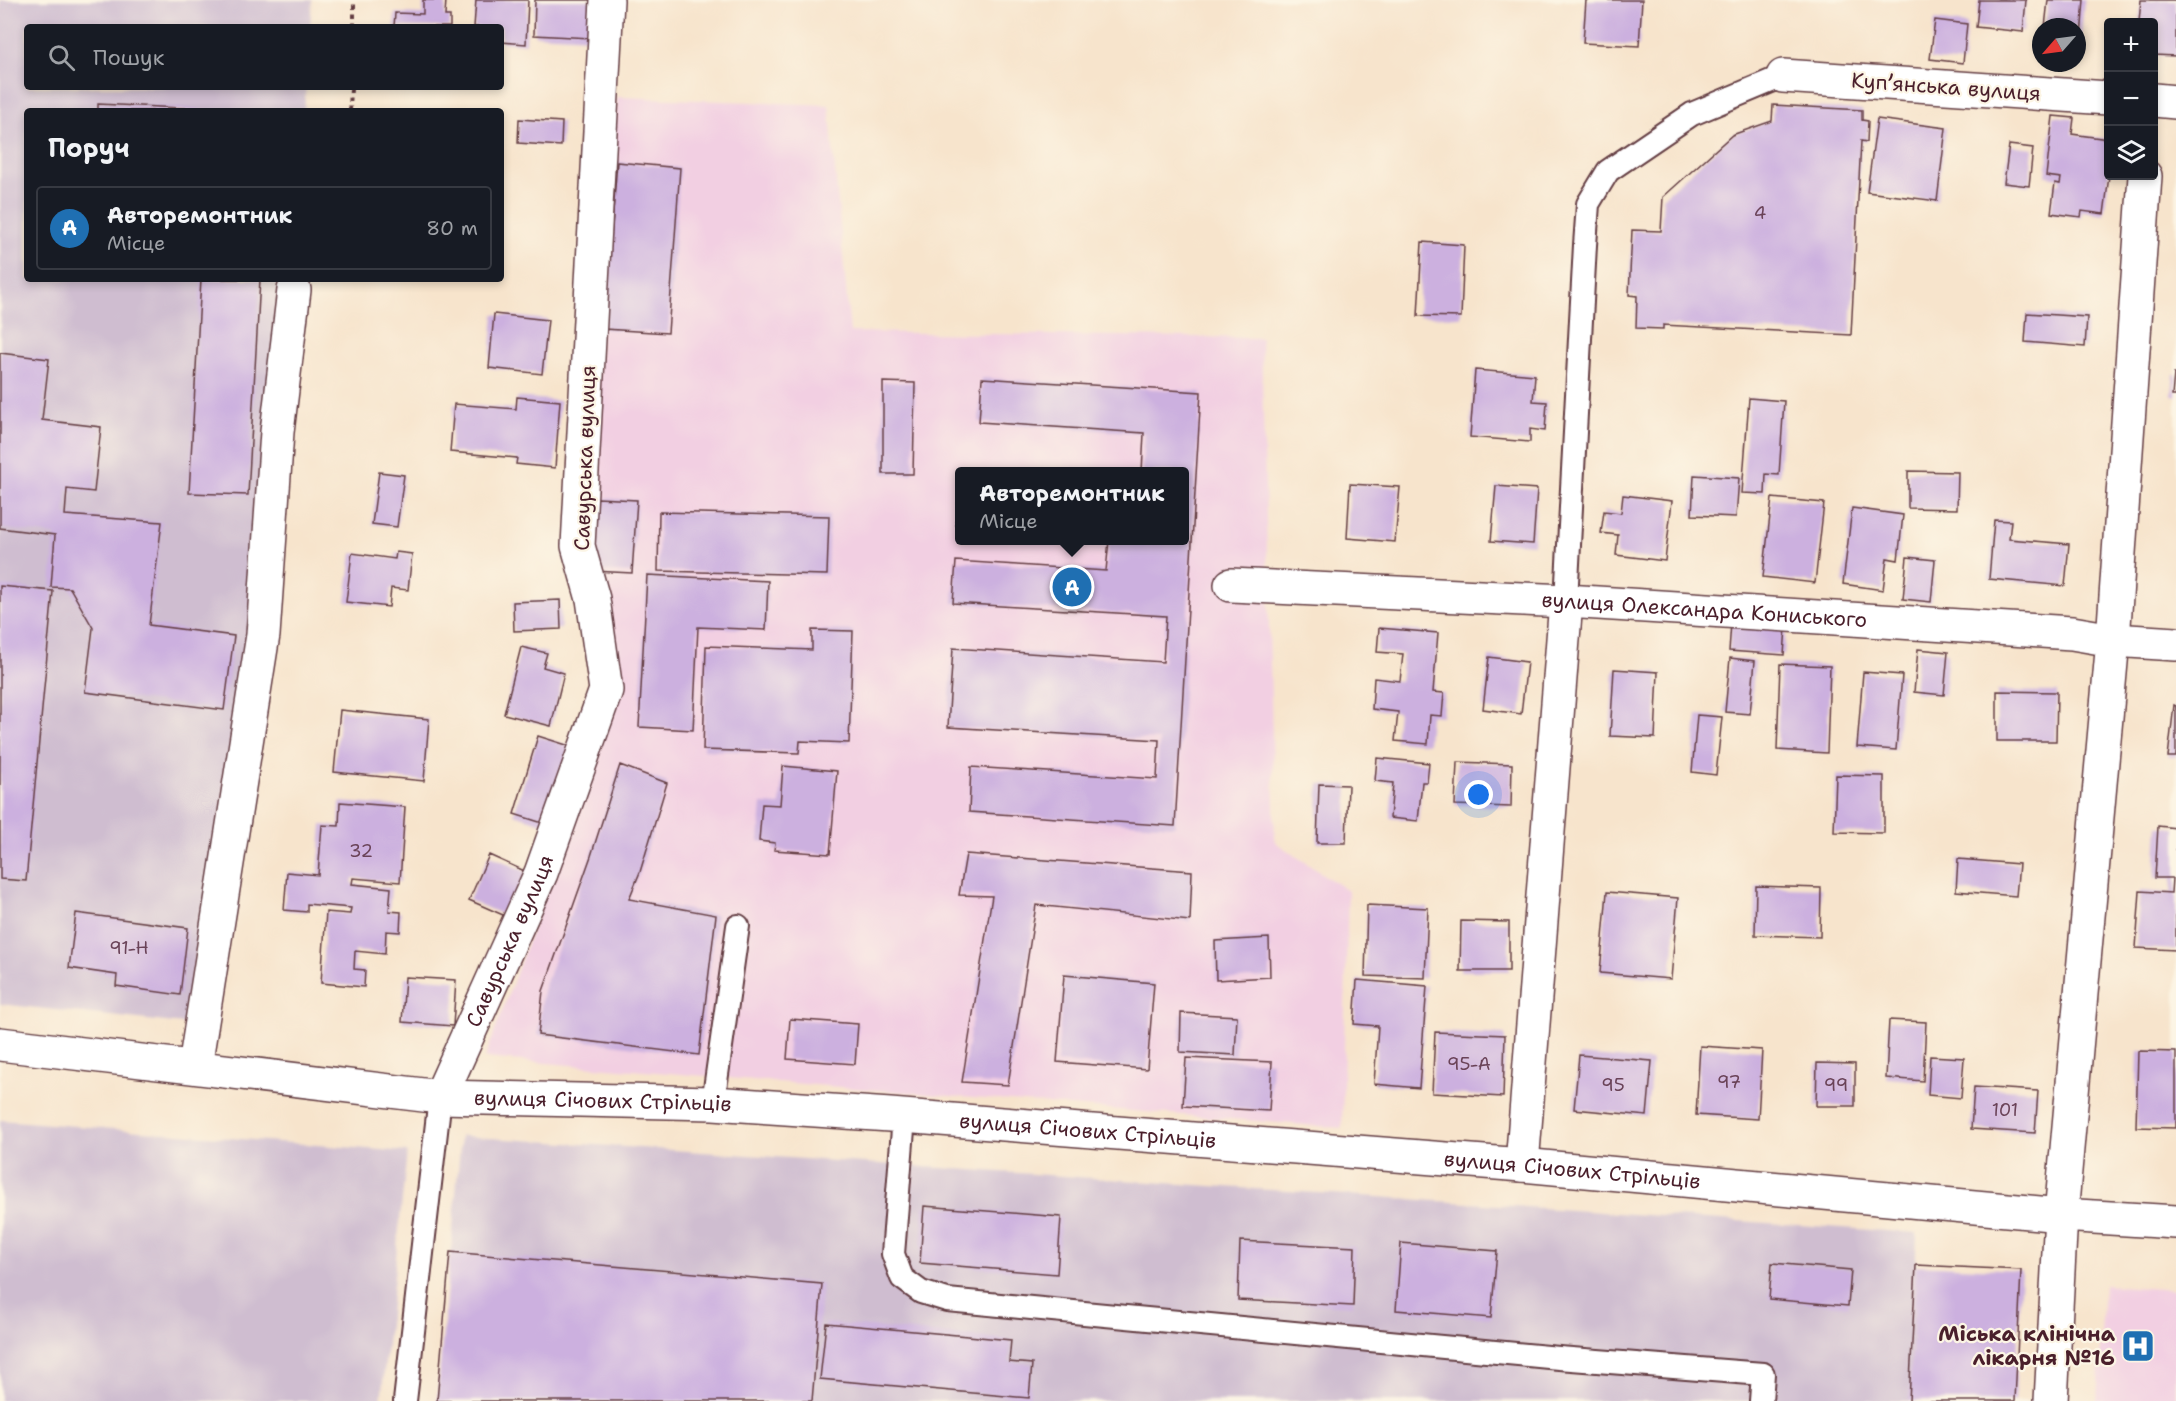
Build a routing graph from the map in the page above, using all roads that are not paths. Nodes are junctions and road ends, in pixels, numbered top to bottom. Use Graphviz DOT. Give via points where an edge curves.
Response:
graph roads {
  1 [pos="607,0"];
  2 [pos="1783,76"];
  3 [pos="2104,98"];
  4 [pos="2158,100"];
  5 [pos="2176,102"];
  6 [pos="2145,180"];
  7 [pos="294,290"];
  8 [pos="1232,585"];
  9 [pos="1566,601"];
  10 [pos="2113,640"];
  11 [pos="2176,644"];
  12 [pos="738,926"];
  13 [pos="0,1044"];
  14 [pos="195,1066"];
  15 [pos="440,1096"];
  16 [pos="712,1103"];
  17 [pos="904,1117"];
  18 [pos="1522,1165"];
  19 [pos="2061,1215"];
  20 [pos="2176,1222"];
  21 [pos="405,1401"];
  22 [pos="1761,1401"];
  23 [pos="2051,1401"];
  1 -- 15 [label="street, Савурська вулиця" via="578,546 593,599 606,690 541,873"];
  2 -- 3 [label="street, Купʼянська вулиця"];
  2 -- 9 [label="lane" via="1692,114 1608,171 1588,204"];
  4 -- 5 [label="street"];
  6 -- 10 [label="street"];
  7 -- 14 [label="street" via="277,432 263,635"];
  8 -- 9 [label="street, вулиця Олександра Кониського"];
  9 -- 10 [label="street, вулиця Олександра Кониського" via="2072,633"];
  9 -- 18 [label="street"];
  10 -- 11 [label="street, вулиця Олександра Кониського"];
  10 -- 19 [label="street"];
  12 -- 16 [label="lane"];
  13 -- 14 [label="street, вулиця Січових Стрільців"];
  14 -- 15 [label="street, вулиця Січових Стрільців"];
  15 -- 16 [label="street, вулиця Січових Стрільців"];
  15 -- 21 [label="lane"];
  16 -- 17 [label="street, вулиця Січових Стрільців"];
  17 -- 18 [label="street, вулиця Січових Стрільців"];
  17 -- 22 [label="lane" via="893,1254 902,1278 921,1292 947,1300 1762,1374"];
  18 -- 19 [label="street, вулиця Січових Стрільців"];
  19 -- 20 [label="street, вулиця Січових Стрільців"];
  19 -- 23 [label="street"];
}
